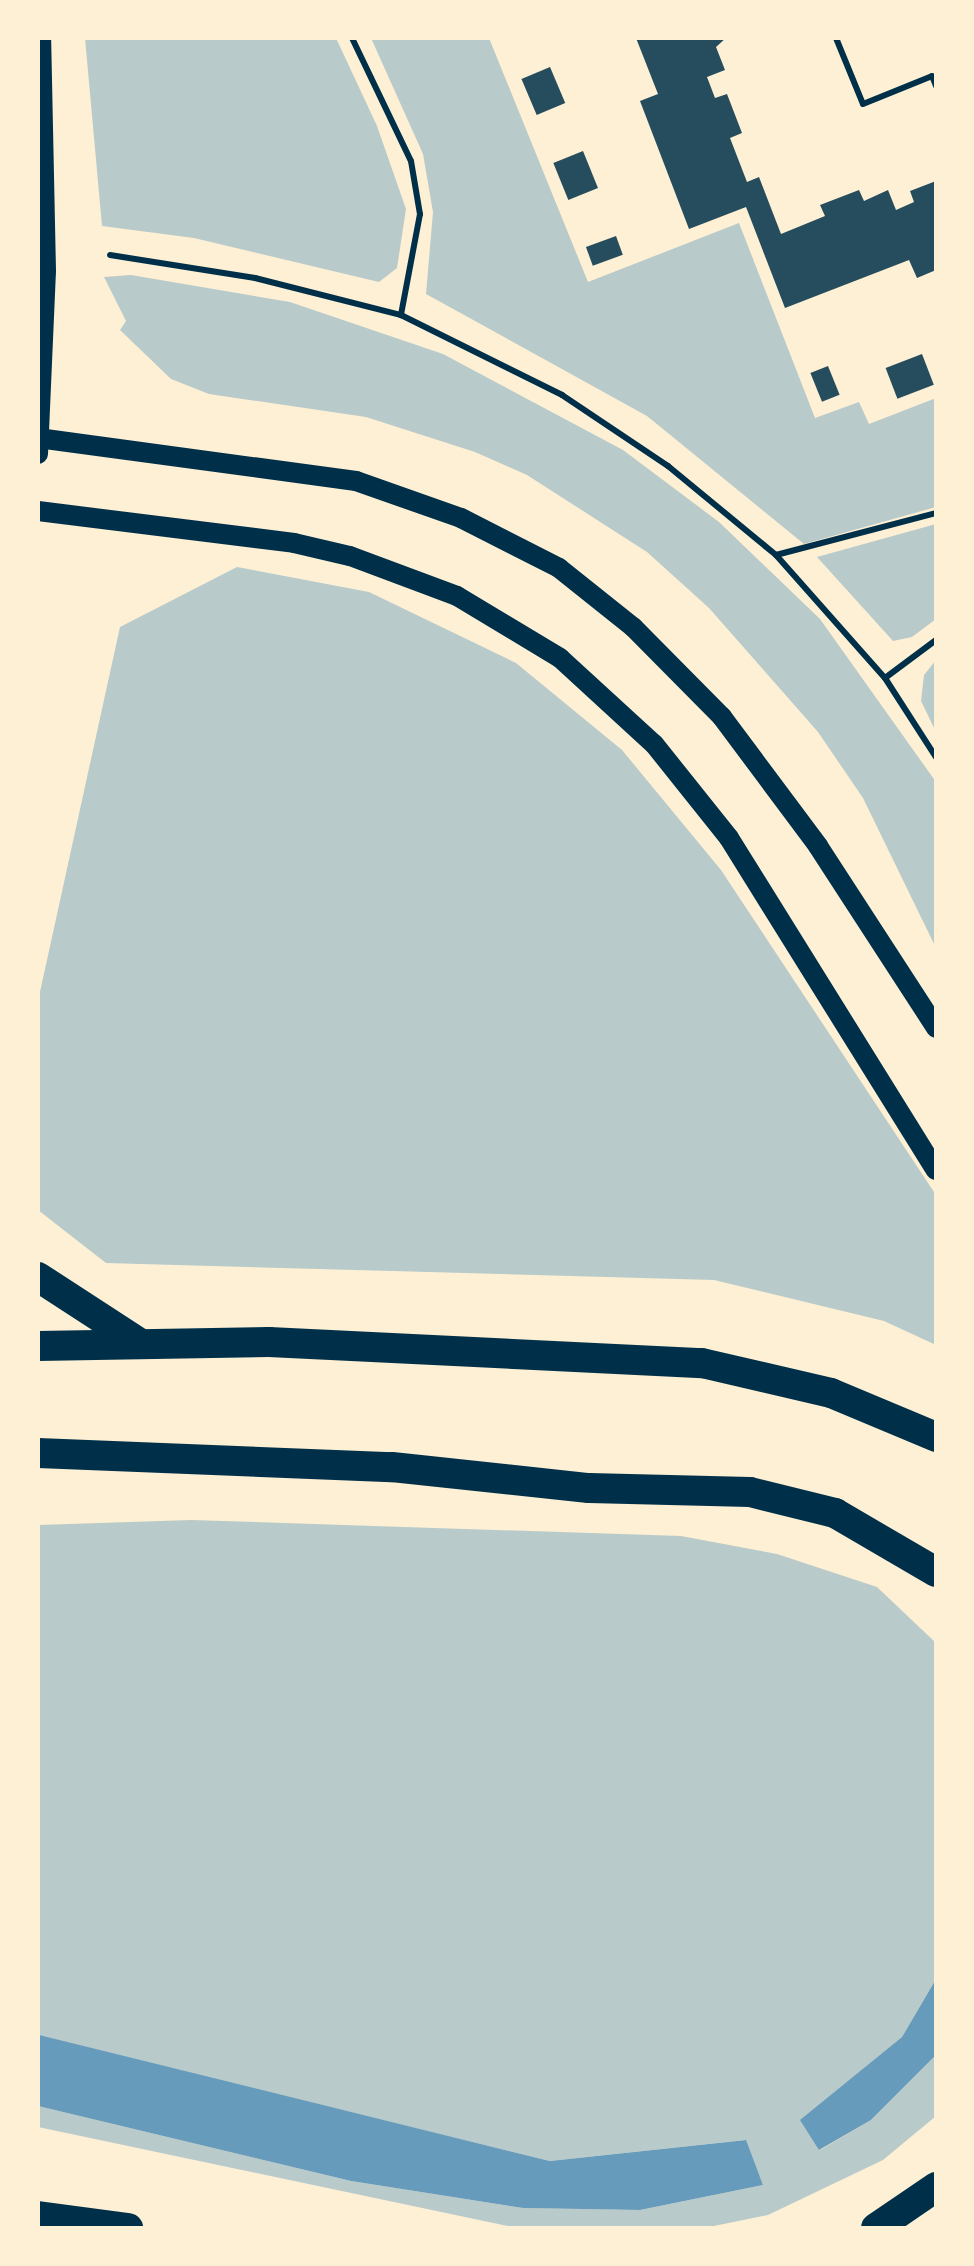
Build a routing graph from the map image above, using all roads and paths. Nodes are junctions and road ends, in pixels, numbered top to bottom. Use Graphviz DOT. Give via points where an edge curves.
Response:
graph roads {
  1 [pos="41,38"];
  2 [pos="352,38"];
  3 [pos="836,38"];
  4 [pos="936,86"];
  5 [pos="110,255"];
  6 [pos="401,316"];
  7 [pos="38,438"];
  8 [pos="38,454"];
  9 [pos="38,512"];
  10 [pos="936,513"];
  11 [pos="776,556"];
  12 [pos="936,640"];
  13 [pos="885,678"];
  14 [pos="936,757"];
  15 [pos="936,1028"];
  16 [pos="936,1170"];
  17 [pos="38,1277"];
  18 [pos="142,1344"];
  19 [pos="38,1346"];
  20 [pos="936,1437"];
  21 [pos="38,1453"];
  22 [pos="936,1572"];
  23 [pos="936,2187"];
  24 [pos="38,2216"];
  25 [pos="128,2228"];
  26 [pos="876,2228"];
  1 -- 7 [label="main road" via="46,272"];
  2 -- 6 [label="path" via="411,161 415,263"];
  3 -- 4 [label="path" via="863,104 932,76"];
  5 -- 6 [label="path" via="256,278"];
  6 -- 11 [label="path" via="562,394 668,466"];
  7 -- 8 [label="main road"];
  7 -- 15 [label="main road" via="356,481 461,518 558,568 633,626 722,717 818,846"];
  9 -- 16 [label="main road" via="294,542 350,556 457,596 560,658 654,744 729,838"];
  10 -- 11 [label="path"];
  11 -- 13 [label="path"];
  12 -- 13 [label="path"];
  13 -- 14 [label="path"];
  17 -- 18 [label="highway"];
  18 -- 19 [label="highway"];
  18 -- 20 [label="highway" via="501,1349 702,1363 831,1394"];
  21 -- 22 [label="highway" via="392,1467 588,1488 750,1492 796,1500 868,1527"];
  23 -- 26 [label="highway"];
  24 -- 25 [label="highway"];
}
